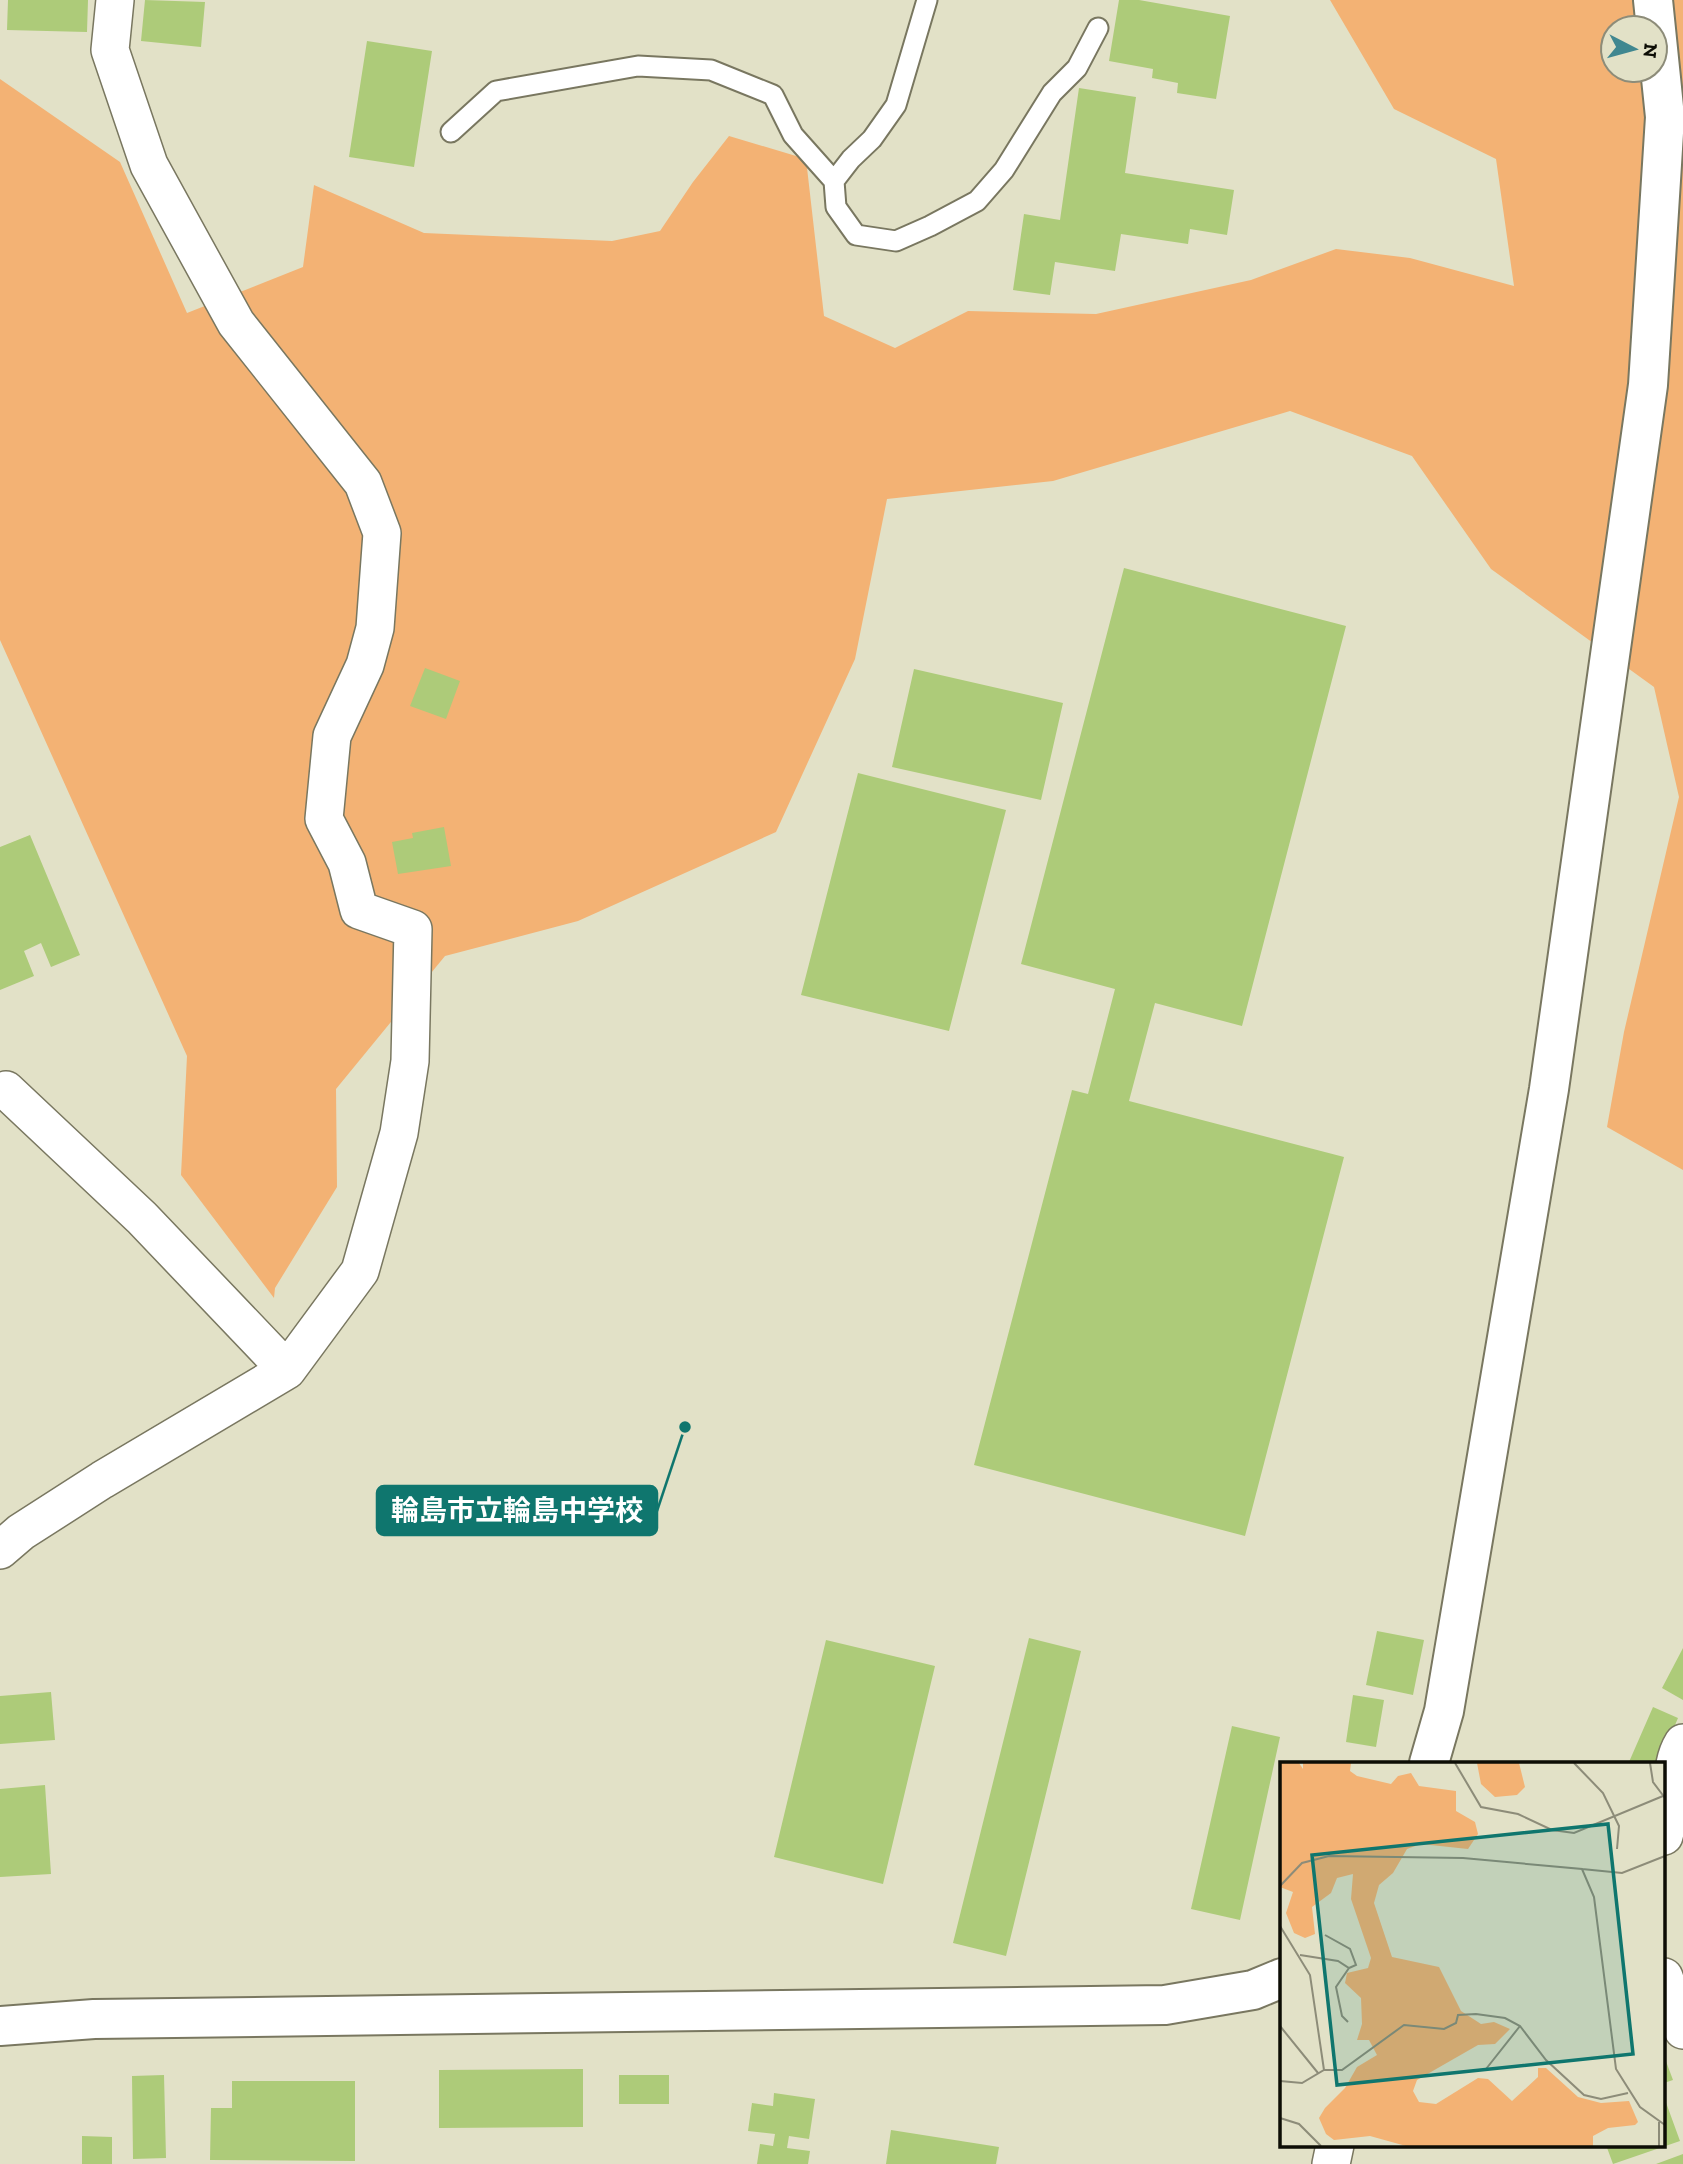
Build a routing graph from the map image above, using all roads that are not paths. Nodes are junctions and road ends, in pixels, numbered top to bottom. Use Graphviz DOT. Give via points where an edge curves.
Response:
graph roads {
  1 [pos="115,0"];
  2 [pos="928,0"];
  3 [pos="1653,0"];
  4 [pos="1098,28"];
  5 [pos="451,132"];
  6 [pos="834,181"];
  7 [pos="6,1090"];
  8 [pos="287,1370"];
  9 [pos="0,1550"];
  10 [pos="1683,1743"];
  11 [pos="1429,1762"];
  12 [pos="1666,1828"];
  13 [pos="1280,1979"];
  14 [pos="1666,1983"];
  15 [pos="0,2025"];
  16 [pos="1683,2030"];
  17 [pos="1335,2146"];
  18 [pos="1331,2164"];
  1 -- 8 [label="street" via="110,50 149,165 236,323 363,482 382,533 376,628 365,665 332,736 324,819 347,863 359,910 413,929 410,1061 399,1133 360,1271"];
  2 -- 6 [label="lane" via="896,105"];
  3 -- 11 [label="street" via="1665,117 1648,385 1549,1089 1444,1711"];
  4 -- 6 [label="lane" via="1077,68 1052,93 1004,170 977,201 896,241 856,235 836,207"];
  5 -- 6 [label="lane" via="496,92 638,66 711,70 773,95 793,135"];
  7 -- 8 [label="street" via="142,1217"];
  8 -- 9 [label="street" via="102,1480"];
  10 -- 12 [label="street" via="1671,1776"];
  13 -- 15 [label="street" via="1252,1990 1165,2005 94,2018"];
  14 -- 16 [label="street"];
  17 -- 18 [label="street"];
}
